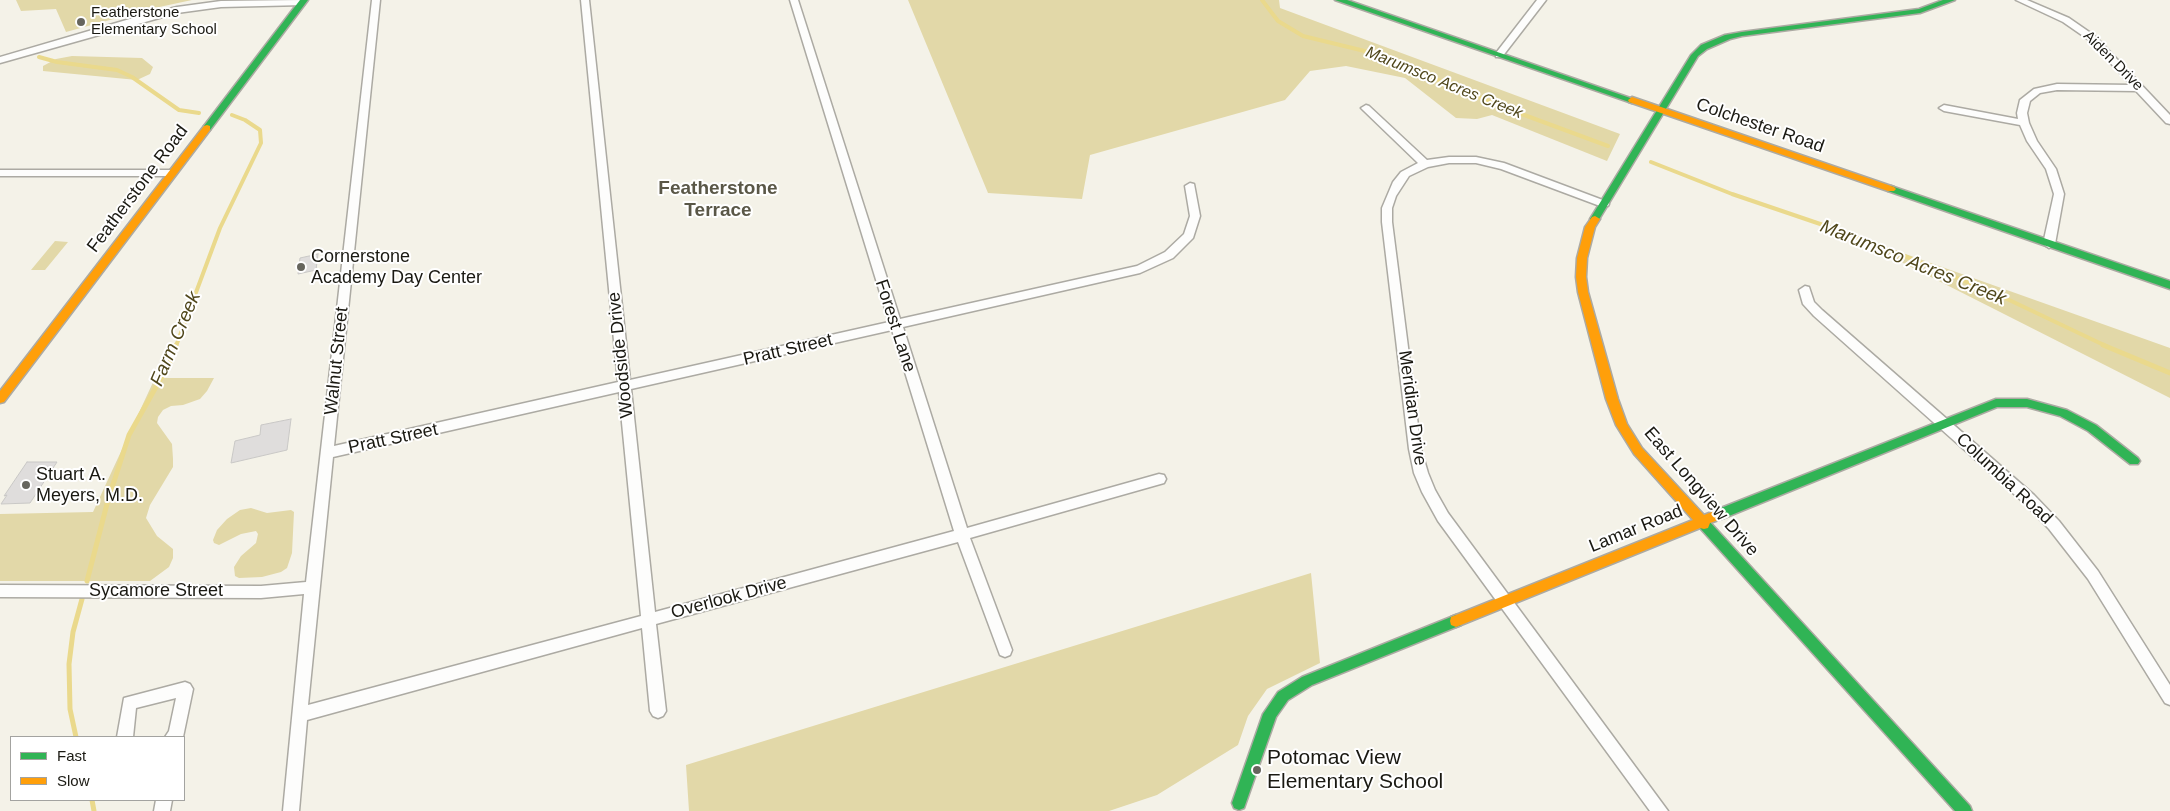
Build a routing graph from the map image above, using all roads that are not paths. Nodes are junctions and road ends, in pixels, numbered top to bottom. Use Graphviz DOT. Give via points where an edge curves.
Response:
graph roads {
  1 [pos="376,0"];
  2 [pos="585,0"];
  3 [pos="794,0"];
  4 [pos="1339,0"];
  5 [pos="1542,0"];
  6 [pos="1951,0"];
  7 [pos="2020,0"];
  8 [pos="302,2"];
  9 [pos="1355,2"];
  10 [pos="1499,55"];
  11 [pos="0,60"];
  12 [pos="2140,88"];
  13 [pos="1366,108"];
  14 [pos="1944,108"];
  15 [pos="1661,111"];
  16 [pos="2170,121"];
  17 [pos="2024,123"];
  18 [pos="1425,164"];
  19 [pos="0,173"];
  20 [pos="172,173"];
  21 [pos="1190,186"];
  22 [pos="1604,204"];
  23 [pos="2049,244"];
  24 [pos="2170,285"];
  25 [pos="1805,290"];
  26 [pos="895,326"];
  27 [pos="625,387"];
  28 [pos="0,399"];
  29 [pos="1944,423"];
  30 [pos="327,453"];
  31 [pos="2134,461"];
  32 [pos="1158,479"];
  33 [pos="1701,522"];
  34 [pos="962,535"];
  35 [pos="312,587"];
  36 [pos="0,591"];
  37 [pos="1505,601"];
  38 [pos="648,619"];
  39 [pos="1005,650"];
  40 [pos="2170,698"];
  41 [pos="658,711"];
  42 [pos="299,716"];
  43 [pos="125,736"];
  44 [pos="175,736"];
  45 [pos="1239,802"];
  46 [pos="291,811"];
  47 [pos="1660,811"];
  48 [pos="1965,811"];
  1 -- 30 [label="street, Walnut Street"];
  2 -- 27 [label="street, Woodside Drive"];
  3 -- 26 [label="street, Forest Lane"];
  4 -- 9 [label="street, Colchester Road"];
  5 -- 10 [label="street"];
  6 -- 15 [label="street, East Longview Drive" via="1920,11 1742,34 1714,42 1695,55"];
  7 -- 12 [label="street, Aiden Drive" via="2066,20 2092,38"];
  8 -- 11 [label="street" via="177,10"];
  8 -- 20 [label="street, Featherstone Road"];
  9 -- 10 [label="street, Colchester Road"];
  10 -- 15 [label="street, Colchester Road"];
  12 -- 16 [label="street, Aiden Drive"];
  12 -- 17 [label="street" via="2057,87 2038,91 2023,104"];
  13 -- 18 [label="street"];
  14 -- 17 [label="street"];
  15 -- 22 [label="street, East Longview Drive"];
  15 -- 23 [label="street, Colchester Road"];
  17 -- 23 [label="street" via="2057,188 2058,206"];
  18 -- 22 [label="street, Meridian Drive" via="1461,159 1492,163"];
  18 -- 37 [label="street, Meridian Drive" via="1409,171 1398,182 1387,208 1415,449 1421,473 1437,506"];
  19 -- 20 [label="street"];
  20 -- 28 [label="street, Featherstone Road"];
  21 -- 26 [label="street, Pratt Street" via="1195,216 1188,235 1169,255 1156,263"];
  22 -- 33 [label="street, East Longview Drive" via="1585,240 1581,276 1612,399 1622,425 1638,450"];
  23 -- 24 [label="street, Colchester Road"];
  25 -- 29 [label="street, Columbia Road" via="1809,304 1818,313"];
  26 -- 27 [label="street, Pratt Street"];
  26 -- 34 [label="street, Forest Lane"];
  27 -- 30 [label="street, Pratt Street"];
  27 -- 38 [label="street, Woodside Drive"];
  29 -- 31 [label="street, Lamar Road" via="1996,403 2027,403 2074,418 2112,442"];
  29 -- 33 [label="street, Lamar Road"];
  29 -- 40 [label="street, Columbia Road" via="2030,499 2073,547"];
  30 -- 35 [label="street, Walnut Street"];
  32 -- 34 [label="street, Overlook Drive"];
  33 -- 37 [label="street, Lamar Road"];
  33 -- 48 [label="street, East Longview Drive"];
  34 -- 38 [label="street, Overlook Drive"];
  34 -- 39 [label="street, Forest Lane"];
  35 -- 36 [label="street, Sycamore Street" via="260,592"];
  35 -- 42 [label="street, Walnut Street"];
  37 -- 45 [label="street, Lamar Road" via="1291,690 1276,705 1266,722"];
  37 -- 47 [label="street, Meridian Drive"];
  38 -- 41 [label="street, Woodside Drive"];
  38 -- 42 [label="street, Overlook Drive"];
  42 -- 46 [label="street, Walnut Street"];
  43 -- 44 [label="street" via="129,703 185,689"];
}
